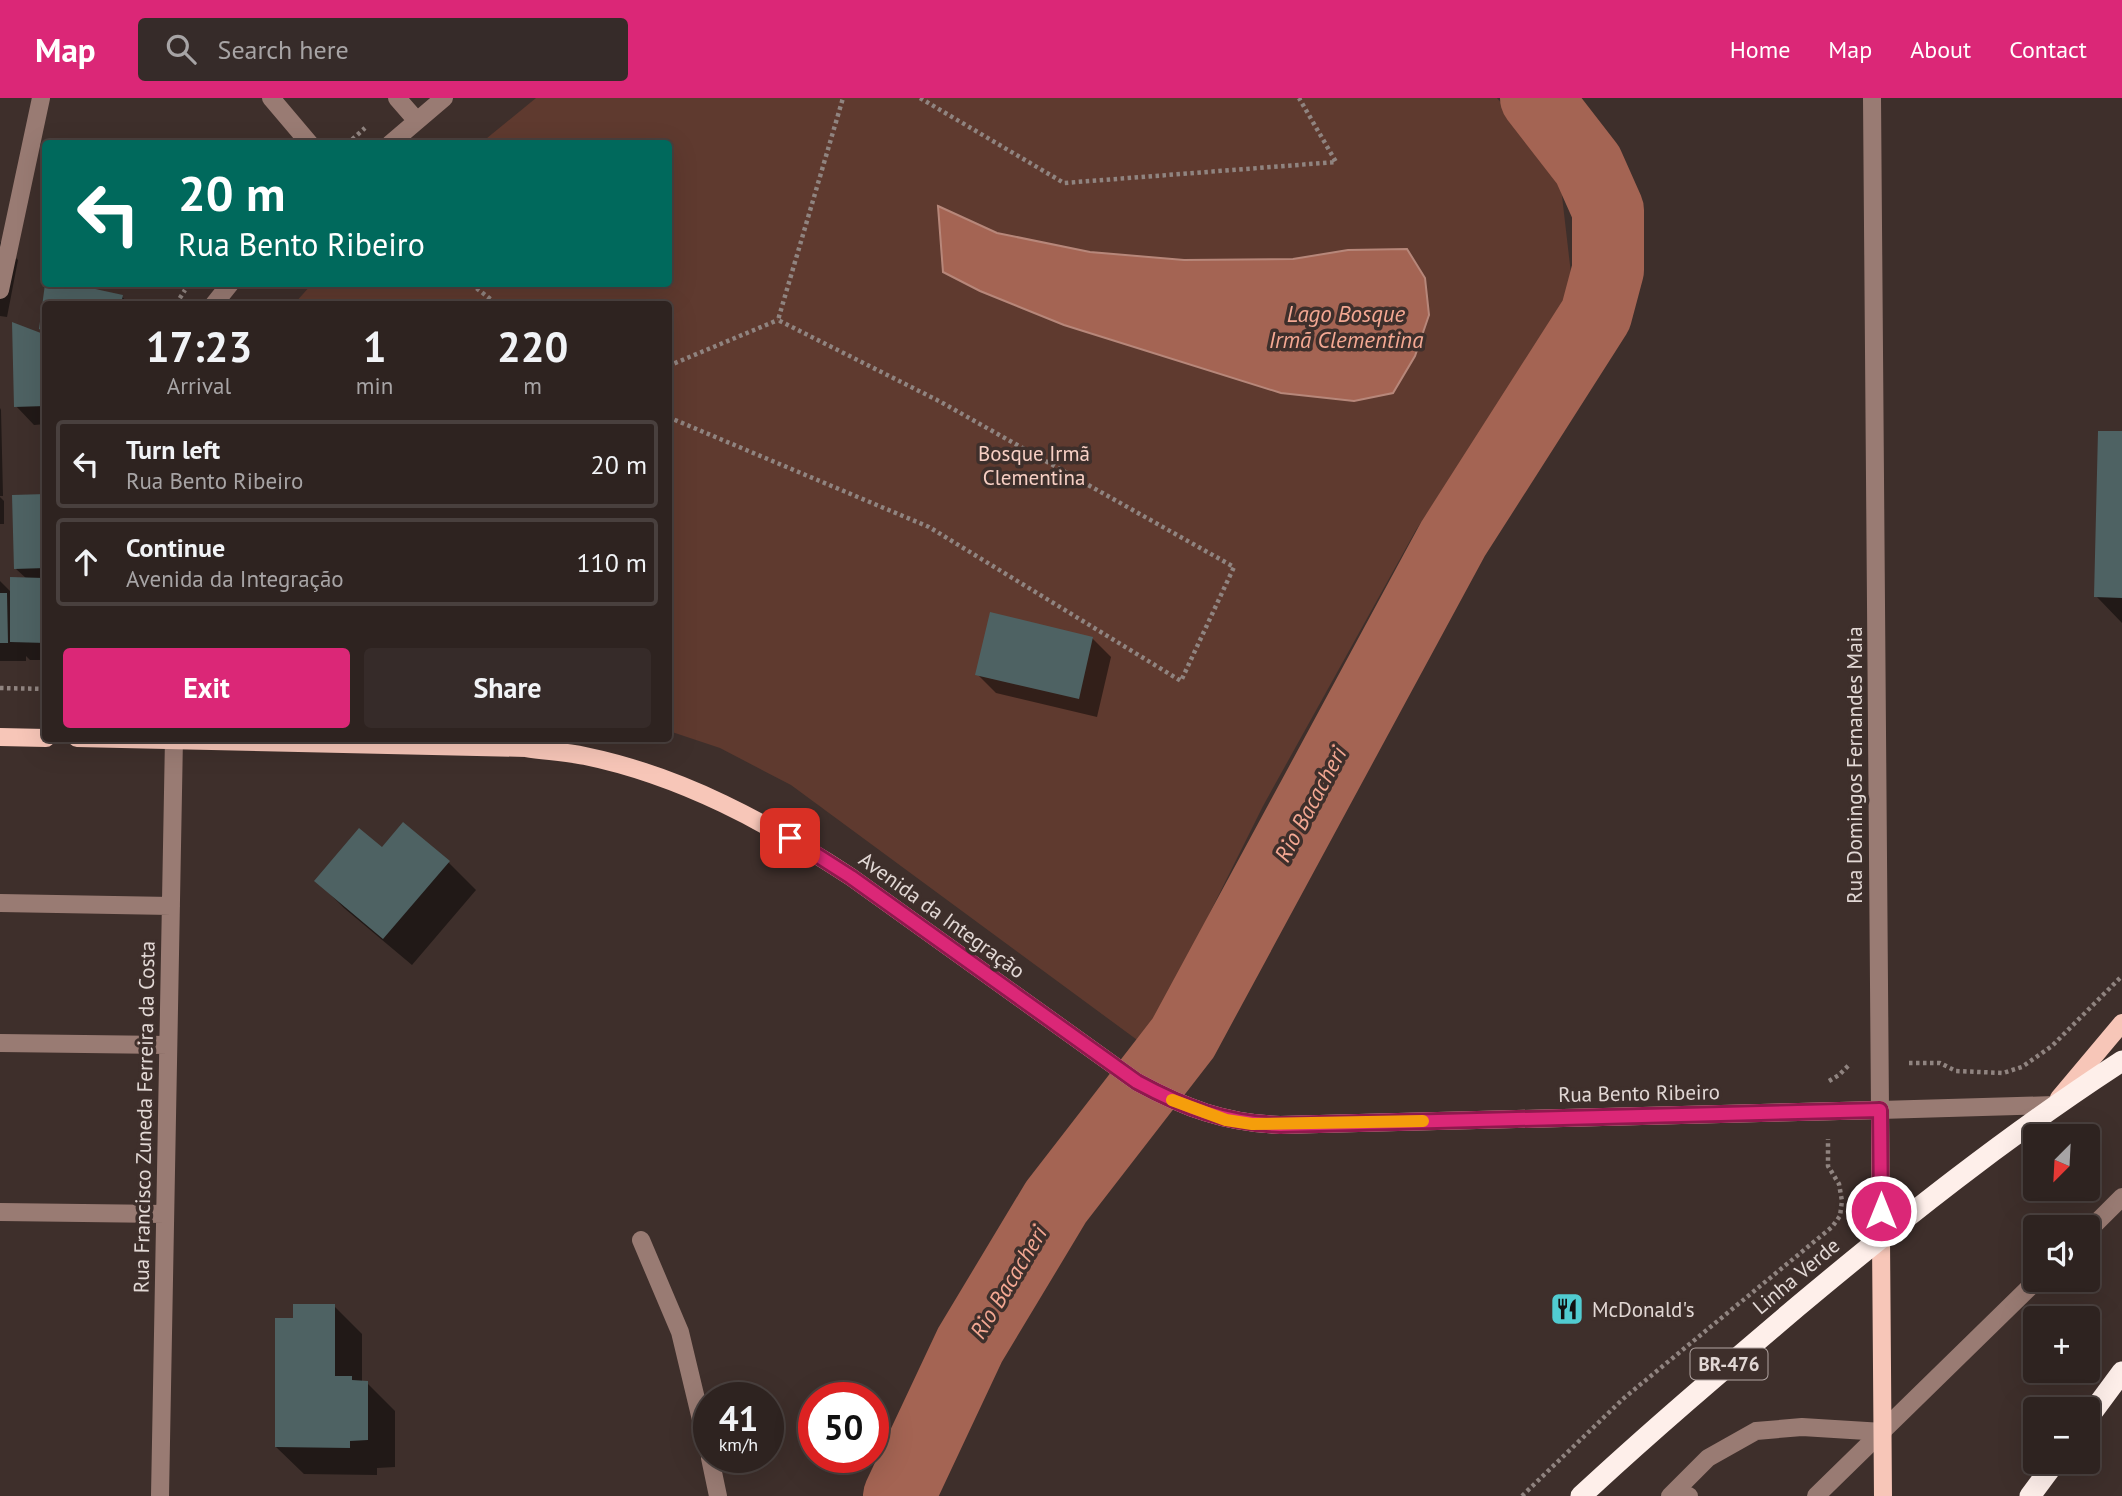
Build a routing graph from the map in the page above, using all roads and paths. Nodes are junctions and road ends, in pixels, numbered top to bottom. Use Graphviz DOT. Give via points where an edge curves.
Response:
graph roads {
  1 [pos="41,98"];
  2 [pos="271,98"];
  3 [pos="397,98"];
  4 [pos="444,98"];
  5 [pos="843,98"];
  6 [pos="920,98"];
  7 [pos="1299,98"];
  8 [pos="1871,98"];
  9 [pos="417,121"];
  10 [pos="307,140"];
  11 [pos="395,140"];
  12 [pos="228,287"];
  13 [pos="475,287"];
  14 [pos="0,290"];
  15 [pos="216,301"];
  16 [pos="493,301"];
  17 [pos="778,320"];
  18 [pos="672,364"];
  19 [pos="672,419"];
  20 [pos="0,688"];
  21 [pos="42,689"];
  22 [pos="0,737"];
  23 [pos="42,738"];
  24 [pos="174,742"];
  25 [pos="291,742"];
  26 [pos="0,903"];
  27 [pos="171,906"];
  28 [pos="2122,976"];
  29 [pos="2122,1023"];
  30 [pos="0,1043"];
  31 [pos="168,1045"];
  32 [pos="2122,1060"];
  33 [pos="1851,1063"];
  34 [pos="1940,1063"];
  35 [pos="1829,1081"];
  36 [pos="2054,1105"];
  37 [pos="1880,1110"];
  38 [pos="1226,1120"];
  39 [pos="1828,1166"];
  40 [pos="2122,1197"];
  41 [pos="0,1212"];
  42 [pos="165,1214"];
  43 [pos="2100,1219"];
  44 [pos="1881,1237"];
  45 [pos="641,1240"];
  46 [pos="2025,1292"];
  47 [pos="2122,1375"];
  48 [pos="693,1387"];
  49 [pos="2100,1401"];
  50 [pos="1883,1432"];
  51 [pos="713,1473"];
  52 [pos="2046,1474"];
  53 [pos="160,1496"];
  54 [pos="718,1496"];
  55 [pos="1522,1496"];
  56 [pos="1581,1496"];
  57 [pos="1670,1496"];
  58 [pos="1816,1496"];
  59 [pos="1883,1496"];
  60 [pos="2030,1496"];
  1 -- 14 [label="street"];
  2 -- 10 [label="street"];
  3 -- 9 [label="street"];
  4 -- 9 [label="street"];
  5 -- 17 [label="path"];
  6 -- 7 [label="path" via="1063,184 1336,162"];
  8 -- 37 [label="street, Rua Domingos Fernandes Maia"];
  9 -- 11 [label="street"];
  12 -- 15 [label="street"];
  13 -- 16 [label="path"];
  17 -- 18 [label="path"];
  17 -- 19 [label="path" via="939,401 1234,567 1181,681 929,527"];
  20 -- 21 [label="path"];
  22 -- 23 [label="main road"];
  24 -- 27 [label="street, Rua Francisco Zuneda Ferreira da Costa"];
  25 -- 38 [label="main road, Avenida da Integração" via="526,748 639,769 691,788 757,820 851,877 1111,1064 1165,1097"];
  26 -- 27 [label="street"];
  27 -- 31 [label="street, Rua Francisco Zuneda Ferreira da Costa"];
  28 -- 34 [label="path" via="2052,1046 2022,1067 2003,1073 1956,1071"];
  29 -- 36 [label="main road"];
  30 -- 31 [label="street"];
  31 -- 42 [label="street, Rua Francisco Zuneda Ferreira da Costa"];
  32 -- 36 [label="highway, Linha Verde / BR-476"];
  33 -- 35 [label="path"];
  36 -- 37 [label="street, Rua Bento Ribeiro"];
  36 -- 44 [label="highway, Linha Verde / BR-476"];
  37 -- 38 [label="main road, Rua Bento Ribeiro" via="1280,1125"];
  37 -- 44 [label="main road, Rua Domingos Fernandes Maia"];
  39 -- 55 [label="path" via="1839,1184 1842,1201 1840,1216 1832,1227 1624,1398"];
  40 -- 43 [label="street"];
  41 -- 42 [label="street"];
  42 -- 53 [label="street, Rua Francisco Zuneda Ferreira da Costa"];
  44 -- 50 [label="main road, Rua Domingos Fernandes Maia"];
  44 -- 56 [label="highway, Linha Verde / BR-476" via="1710,1379"];
  45 -- 48 [label="street" via="680,1332"];
  46 -- 50 [label="street"];
  47 -- 49 [label="highway"];
  50 -- 57 [label="street" via="1802,1427 1756,1431 1708,1458"];
  50 -- 58 [label="street"];
  50 -- 59 [label="main road, Rua Domingos Fernandes Maia"];
  51 -- 54 [label="street"];
  52 -- 60 [label="highway"];
}
